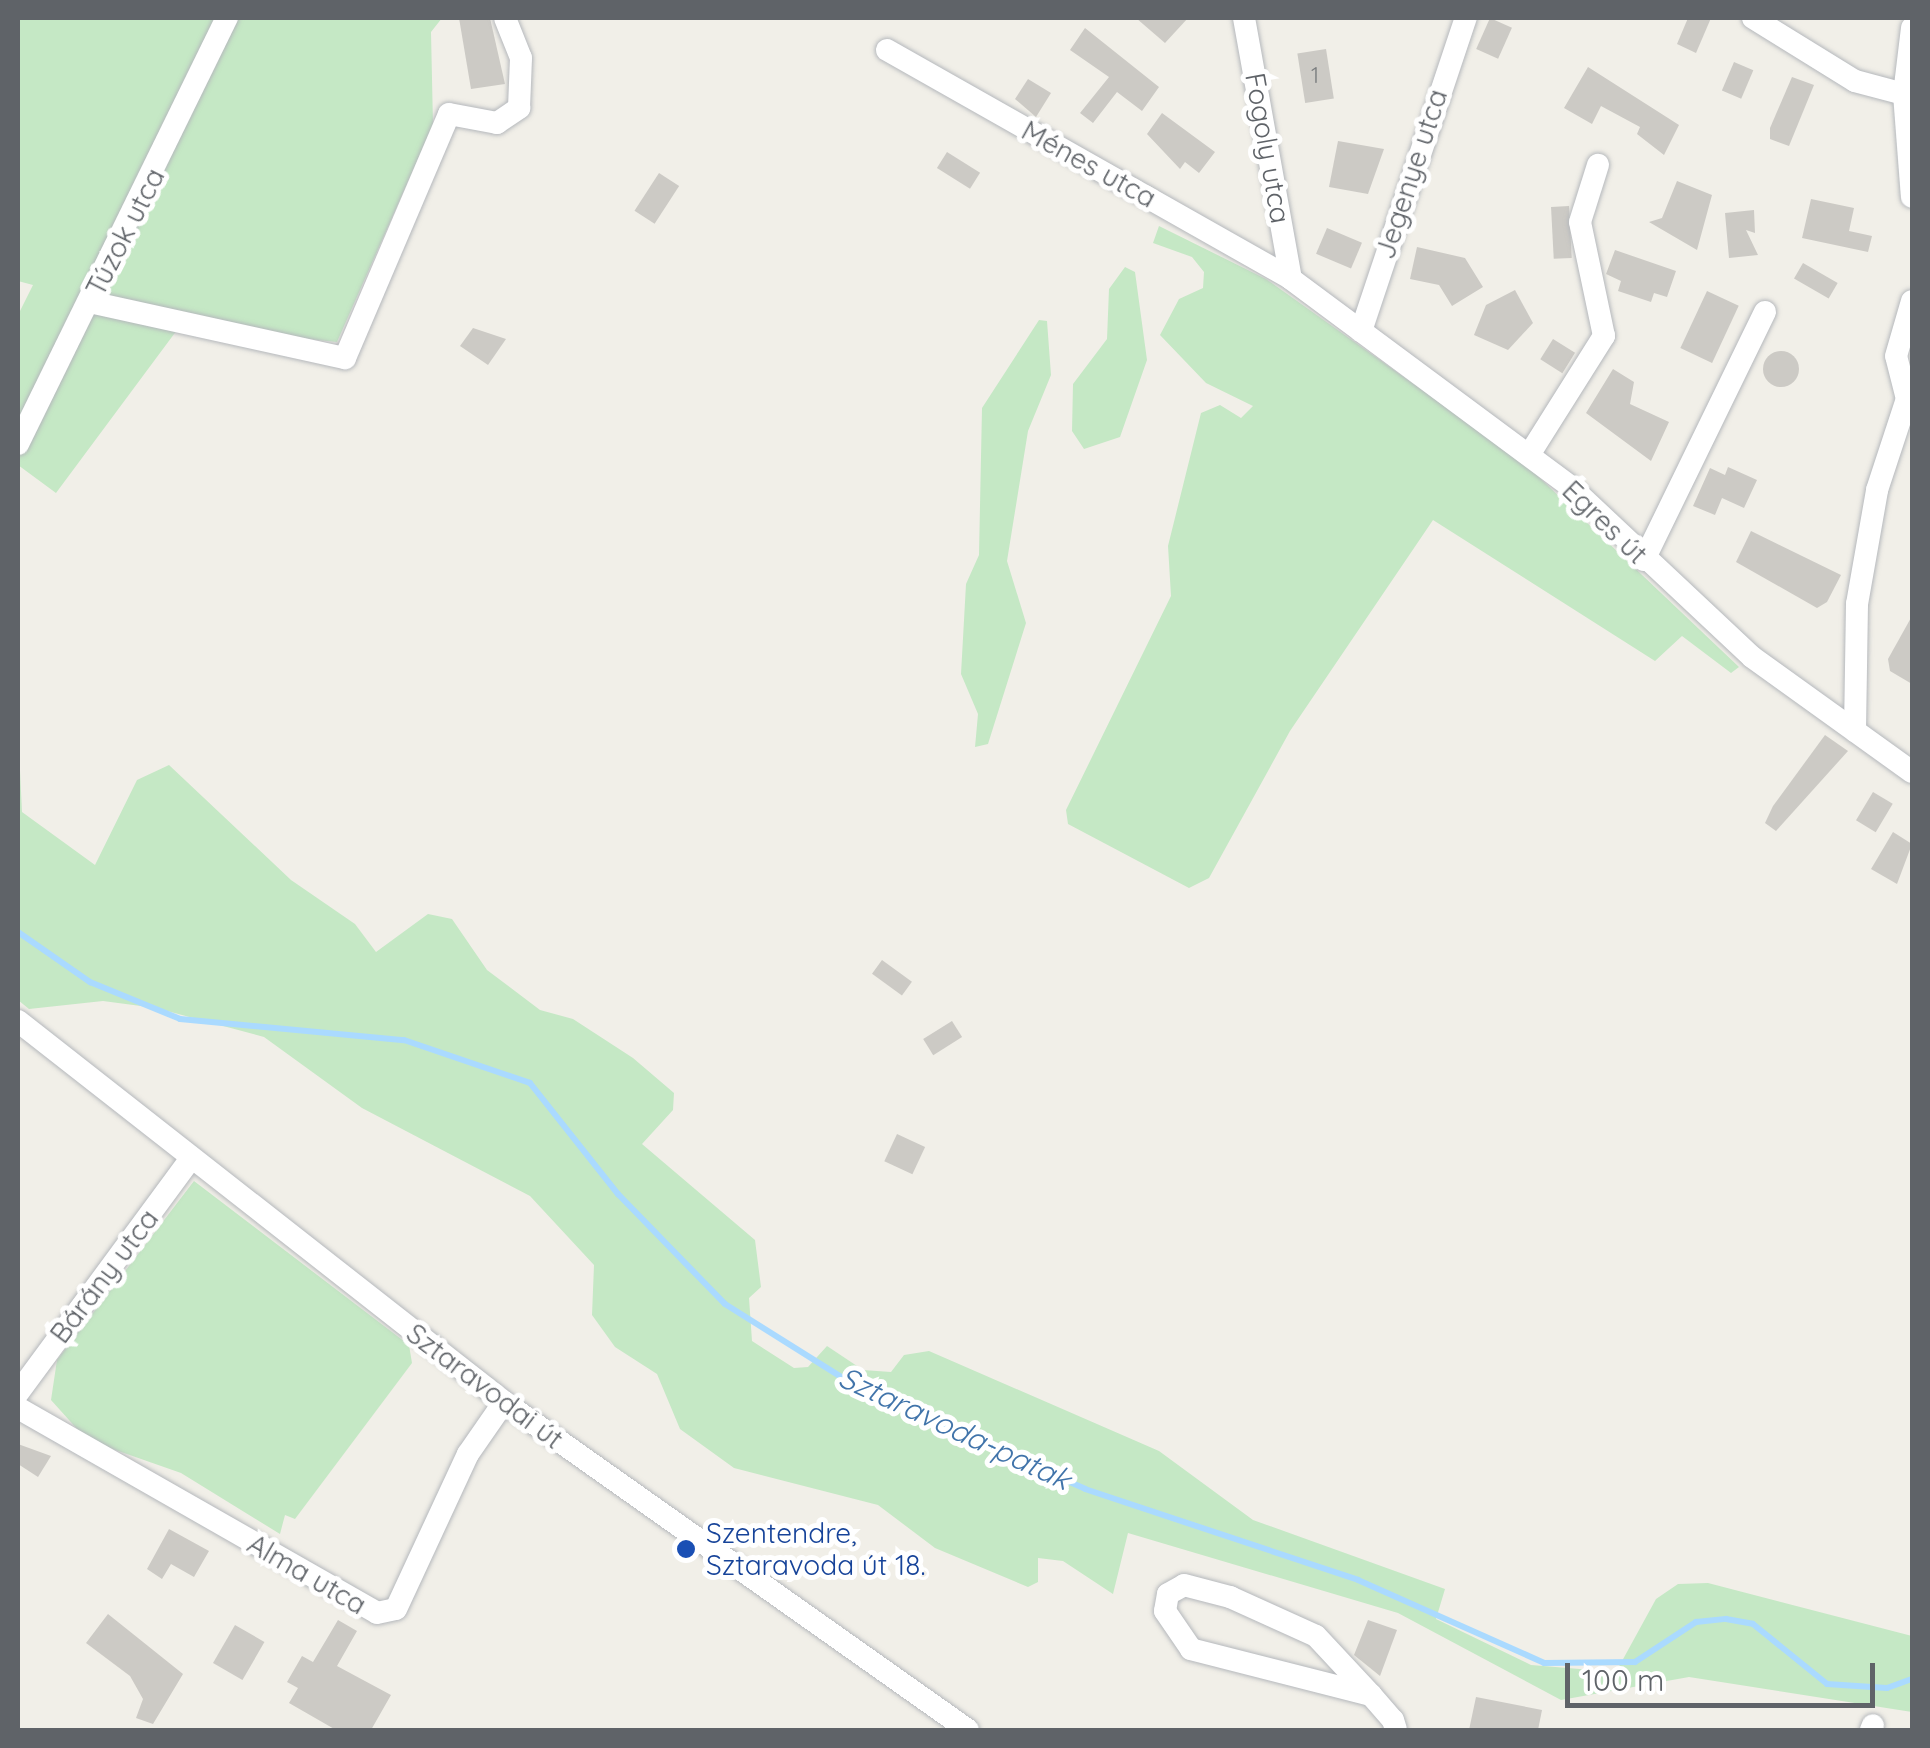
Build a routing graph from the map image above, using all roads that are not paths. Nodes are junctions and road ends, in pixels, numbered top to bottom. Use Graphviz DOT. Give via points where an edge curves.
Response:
graph roads {
  1 [pos="227,18"];
  2 [pos="505,18"];
  3 [pos="1244,18"];
  4 [pos="1466,18"];
  5 [pos="1753,18"];
  6 [pos="1912,28"];
  7 [pos="1912,39"];
  8 [pos="887,50"];
  9 [pos="1904,94"];
  10 [pos="1598,165"];
  11 [pos="1912,196"];
  12 [pos="1291,279"];
  13 [pos="1912,301"];
  14 [pos="90,302"];
  15 [pos="1766,312"];
  16 [pos="1361,331"];
  17 [pos="1910,401"];
  18 [pos="18,444"];
  19 [pos="1529,455"];
  20 [pos="1644,560"];
  21 [pos="1855,730"];
  22 [pos="1912,772"];
  23 [pos="18,1021"];
  24 [pos="190,1160"];
  25 [pos="18,1392"];
  26 [pos="504,1402"];
  27 [pos="18,1408"];
  28 [pos="1371,1695"];
  29 [pos="968,1730"];
  30 [pos="1396,1730"];
  1 -- 14 [label="street, Túzok utca"];
  2 -- 14 [label="street" via="521,58 518,108 498,123 449,114 346,358"];
  3 -- 12 [label="street, Fogoly utca"];
  4 -- 16 [label="street, Jegenye utca"];
  5 -- 9 [label="street" via="1855,80"];
  6 -- 7 [label="street"];
  7 -- 9 [label="street"];
  8 -- 12 [label="street, Ménes utca"];
  9 -- 11 [label="street"];
  10 -- 19 [label="street" via="1580,222 1604,336"];
  12 -- 16 [label="street, Egres út"];
  13 -- 17 [label="street" via="1896,356"];
  14 -- 18 [label="street, Túzok utca"];
  15 -- 20 [label="street"];
  16 -- 19 [label="street, Egres út"];
  17 -- 21 [label="street" via="1878,490 1856,604"];
  19 -- 20 [label="street, Egres út"];
  20 -- 21 [label="street, Egres út" via="1752,657"];
  21 -- 22 [label="street, Egres út"];
  23 -- 24 [label="street, Sztaravodai út"];
  24 -- 25 [label="street, Bárány utca"];
  24 -- 26 [label="street, Sztaravodai út"];
  26 -- 27 [label="street, Alma utca" via="468,1454 405,1594 396,1609 377,1614"];
  26 -- 29 [label="street, Sztaravodai út"];
  28 -- 28 [label="street" via="1191,1649 1164,1611 1168,1594 1184,1585 1230,1598 1316,1636"];
  28 -- 30 [label="street"];
}
